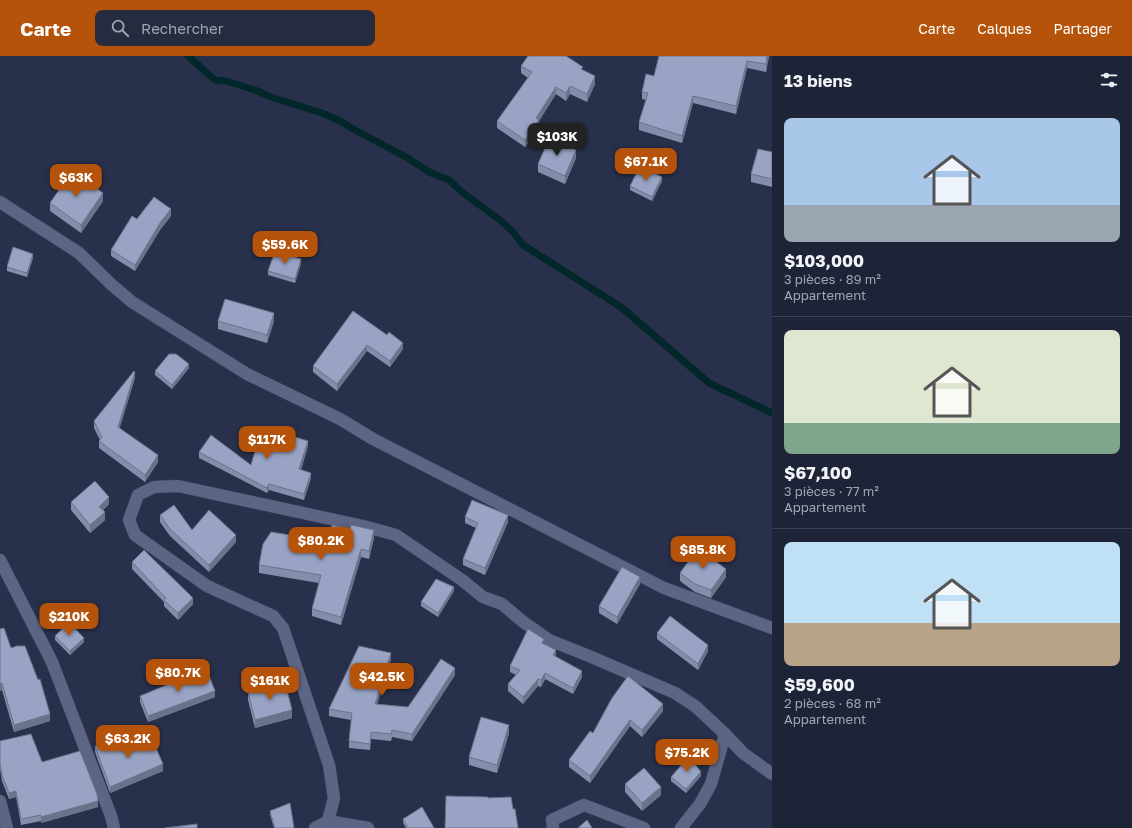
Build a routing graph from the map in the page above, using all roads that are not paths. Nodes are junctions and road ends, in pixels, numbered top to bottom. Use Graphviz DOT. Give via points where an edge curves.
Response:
graph roads {
  1 [pos="0,202"];
  2 [pos="0,560"];
  3 [pos="772,628"];
  4 [pos="725,734"];
  5 [pos="772,774"];
  6 [pos="0,801"];
  7 [pos="328,824"];
  8 [pos="7,828"];
  9 [pos="114,828"];
  10 [pos="315,828"];
  11 [pos="368,828"];
  12 [pos="554,828"];
  13 [pos="644,828"];
  14 [pos="682,828"];
  1 -- 3 [label="street" via="79,253 132,302 247,374 340,419 373,439 664,588"];
  2 -- 9 [label="street" via="52,662"];
  4 -- 5 [label="street" via="743,753"];
  4 -- 7 [label="street" via="695,706 675,694 549,640 502,604 483,597 396,535 178,486 154,487 138,495 130,520 134,535 207,586 273,616 283,628 329,765 334,798"];
  4 -- 14 [label="street" via="711,784"];
  6 -- 8 [label="street"];
  7 -- 10 [label="street"];
  7 -- 11 [label="street"];
  12 -- 13 [label="street" via="552,820 584,805"];
}
